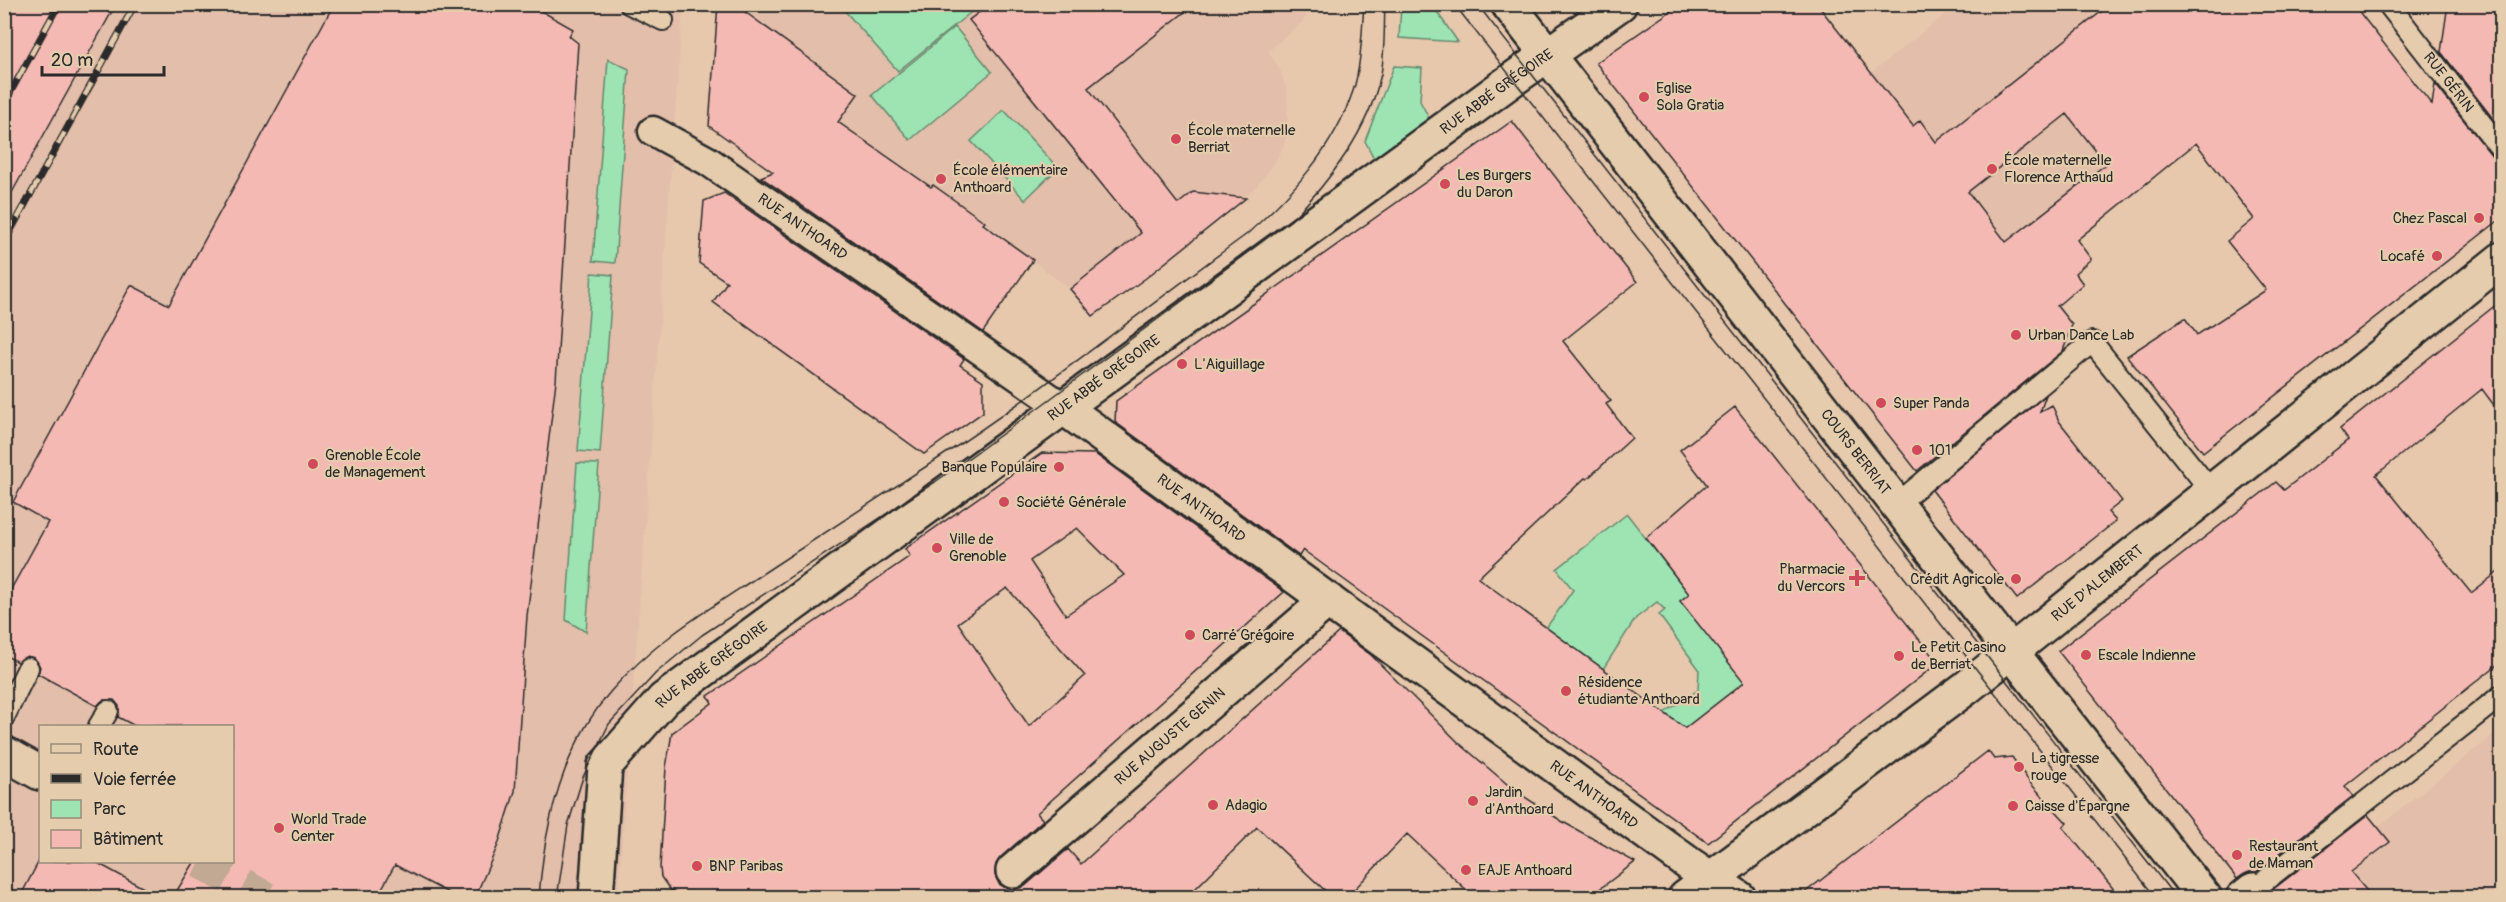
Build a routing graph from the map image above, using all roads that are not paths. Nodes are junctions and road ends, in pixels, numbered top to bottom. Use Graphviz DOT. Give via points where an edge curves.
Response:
graph roads {
  1 [pos="630,4"];
  2 [pos="1508,4"];
  3 [pos="1620,4"];
  4 [pos="2396,7"];
  5 [pos="663,20"];
  6 [pos="1548,54"];
  7 [pos="653,131"];
  8 [pos="2502,150"];
  9 [pos="2502,260"];
  10 [pos="1064,408"];
  11 [pos="2212,492"];
  12 [pos="1897,504"];
  13 [pos="1328,600"];
  14 [pos="2010,651"];
  15 [pos="28,668"];
  16 [pos="2502,696"];
  17 [pos="4,717"];
  18 [pos="4,753"];
  19 [pos="39,772"];
  20 [pos="1012,871"];
  21 [pos="1712,878"];
  22 [pos="2248,894"];
  23 [pos="596,897"];
  24 [pos="1685,897"];
  25 [pos="1739,897"];
  26 [pos="2205,897"];
  1 -- 5 [label="lane"];
  2 -- 6 [label="street, COURS BERRIAT"];
  3 -- 6 [label="street, RUE ABBÉ GRÉGOIRE"];
  4 -- 8 [label="lane, RUE GÉRIN"];
  6 -- 10 [label="street, RUE ABBÉ GRÉGOIRE"];
  6 -- 12 [label="street, COURS BERRIAT"];
  7 -- 10 [label="street, RUE ANTHOARD" via="708,161"];
  9 -- 11 [label="street, RUE D'ALEMBERT"];
  10 -- 13 [label="street, RUE ANTHOARD"];
  10 -- 23 [label="street, RUE ABBÉ GRÉGOIRE" via="664,699 605,766"];
  11 -- 12 [label="lane" via="2092,342"];
  11 -- 14 [label="street, RUE D'ALEMBERT"];
  12 -- 14 [label="street, COURS BERRIAT"];
  13 -- 20 [label="street, RUE AUGUSTE GENIN"];
  13 -- 21 [label="street, RUE ANTHOARD"];
  14 -- 21 [label="street, RUE D'ALEMBERT"];
  14 -- 26 [label="street, COURS BERRIAT"];
  15 -- 17 [label="lane"];
  16 -- 22 [label="lane"];
  18 -- 19 [label="street"];
  21 -- 24 [label="street, RUE D'ALEMBERT"];
  21 -- 25 [label="street, RUE ANTHOARD"];
}
